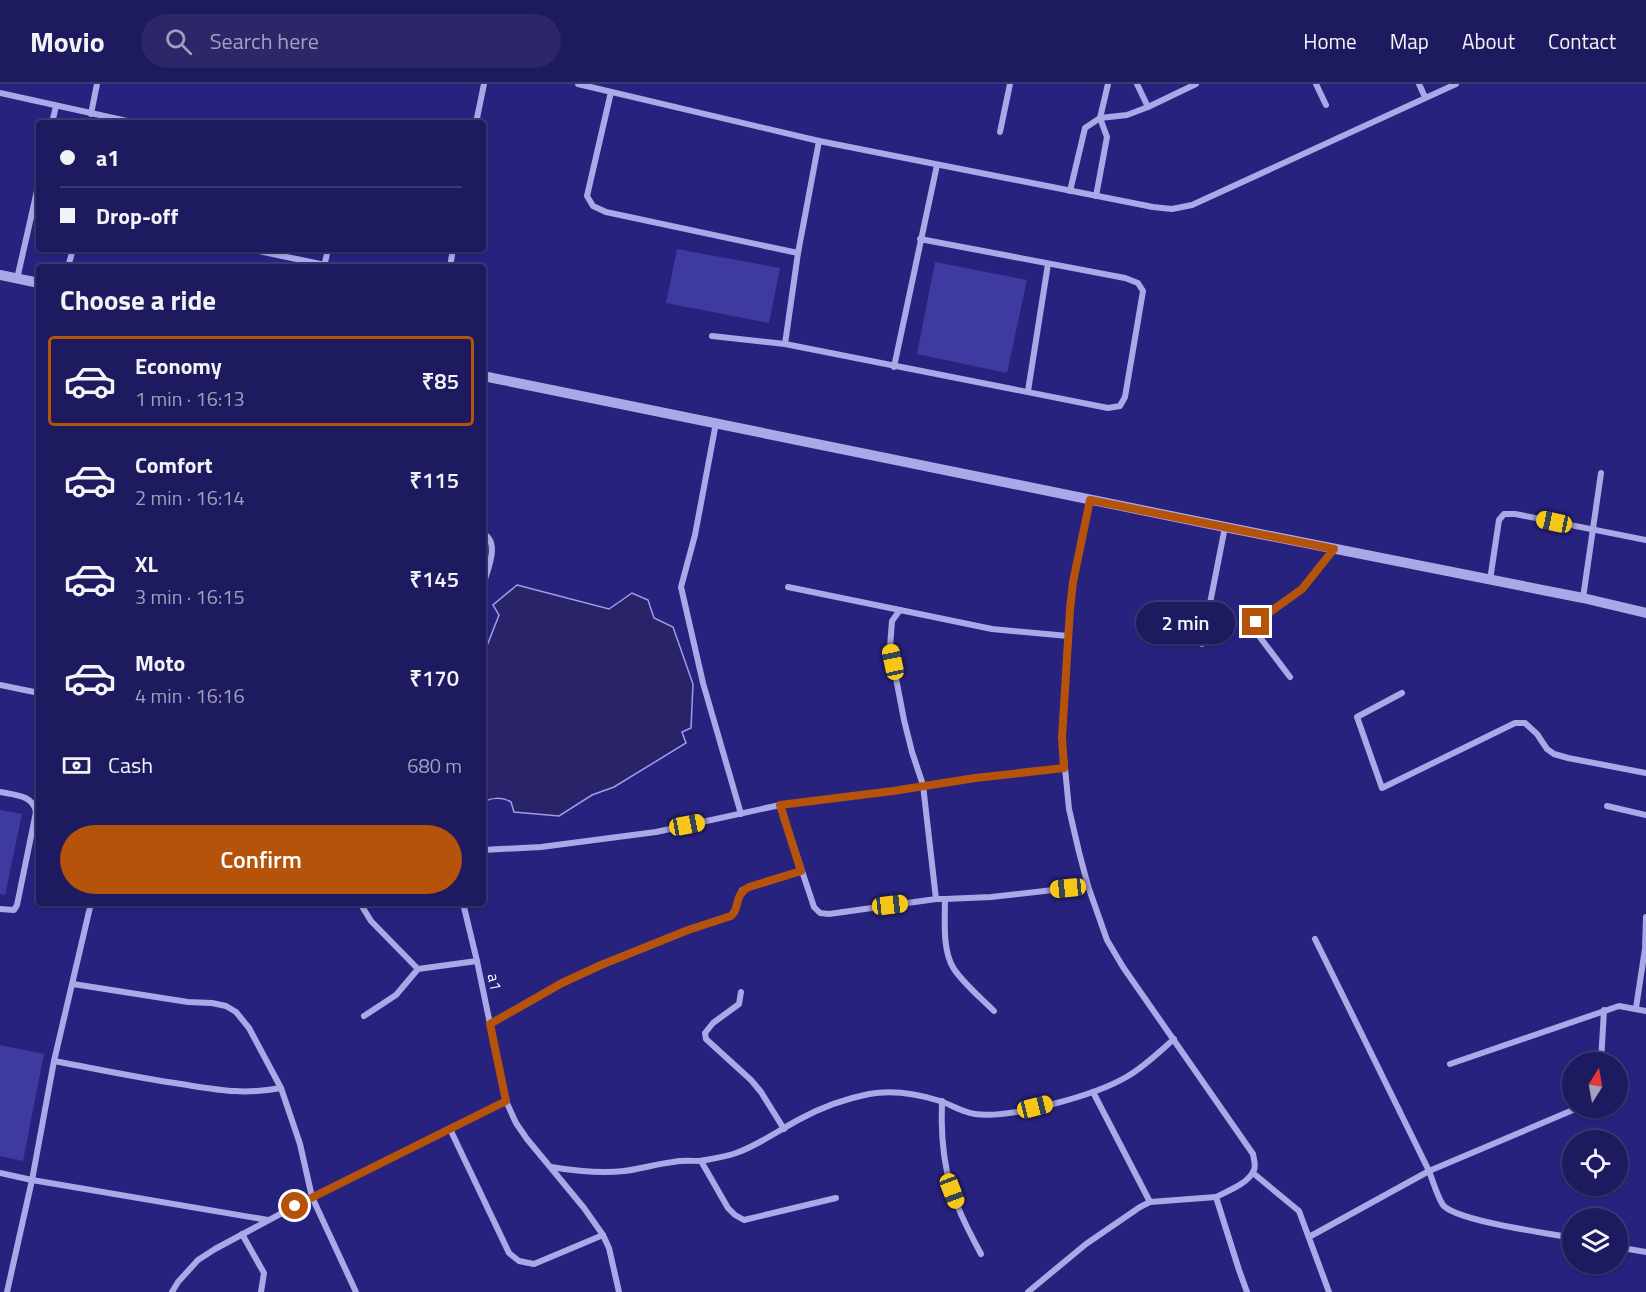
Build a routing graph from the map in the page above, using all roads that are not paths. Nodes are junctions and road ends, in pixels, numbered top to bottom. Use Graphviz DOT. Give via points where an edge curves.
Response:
graph roads {
  1 [pos="97,84"];
  2 [pos="484,84"];
  3 [pos="578,84"];
  4 [pos="1010,84"];
  5 [pos="1108,84"];
  6 [pos="1137,84"];
  7 [pos="1196,84"];
  8 [pos="1316,84"];
  9 [pos="1419,84"];
  10 [pos="1456,84"];
  11 [pos="611,92"];
  12 [pos="0,93"];
  13 [pos="1425,97"];
  14 [pos="1326,105"];
  15 [pos="56,106"];
  16 [pos="1148,107"];
  17 [pos="91,114"];
  18 [pos="1100,118"];
  19 [pos="53,120"];
  20 [pos="121,120"];
  21 [pos="477,120"];
  22 [pos="1000,132"];
  23 [pos="819,141"];
  24 [pos="937,165"];
  25 [pos="1070,190"];
  26 [pos="1096,196"];
  27 [pos="36,207"];
  28 [pos="920,239"];
  29 [pos="262,252"];
  30 [pos="798,253"];
  31 [pos="315,264"];
  32 [pos="1048,264"];
  33 [pos="0,275"];
  34 [pos="17,279"];
  35 [pos="36,282"];
  36 [pos="712,336"];
  37 [pos="785,344"];
  38 [pos="894,367"];
  39 [pos="486,377"];
  40 [pos="1028,391"];
  41 [pos="716,423"];
  42 [pos="1600,473"];
  43 [pos="1090,500"];
  44 [pos="1224,527"];
  45 [pos="1593,530"];
  46 [pos="486,534"];
  47 [pos="1646,540"];
  48 [pos="1334,549"];
  49 [pos="486,574"];
  50 [pos="1490,580"];
  51 [pos="788,587"];
  52 [pos="1583,598"];
  53 [pos="900,610"];
  54 [pos="1646,612"];
  55 [pos="1068,636"];
  56 [pos="1202,644"];
  57 [pos="1290,677"];
  58 [pos="0,685"];
  59 [pos="36,692"];
  60 [pos="1402,693"];
  61 [pos="1064,768"];
  62 [pos="1646,772"];
  63 [pos="923,785"];
  64 [pos="0,792"];
  65 [pos="780,805"];
  66 [pos="1607,806"];
  67 [pos="741,814"];
  68 [pos="1646,815"];
  69 [pos="486,850"];
  70 [pos="801,871"];
  71 [pos="1088,886"];
  72 [pos="936,899"];
  73 [pos="945,899"];
  74 [pos="90,906"];
  75 [pos="362,906"];
  76 [pos="464,906"];
  77 [pos="0,909"];
  78 [pos="1646,916"];
  79 [pos="1315,939"];
  80 [pos="477,961"];
  81 [pos="418,969"];
  82 [pos="73,984"];
  83 [pos="741,992"];
  84 [pos="1636,1008"];
  85 [pos="1604,1010"];
  86 [pos="994,1011"];
  87 [pos="1646,1011"];
  88 [pos="363,1016"];
  89 [pos="490,1024"];
  90 [pos="1173,1039"];
  91 [pos="1602,1052"];
  92 [pos="54,1061"];
  93 [pos="1450,1064"];
  94 [pos="281,1088"];
  95 [pos="1094,1092"];
  96 [pos="506,1101"];
  97 [pos="942,1101"];
  98 [pos="1562,1115"];
  99 [pos="450,1129"];
  100 [pos="784,1129"];
  101 [pos="701,1161"];
  102 [pos="551,1167"];
  103 [pos="1429,1171"];
  104 [pos="0,1173"];
  105 [pos="1253,1173"];
  106 [pos="32,1180"];
  107 [pos="312,1197"];
  108 [pos="1216,1197"];
  109 [pos="836,1198"];
  110 [pos="1150,1202"];
  111 [pos="269,1220"];
  112 [pos="242,1234"];
  113 [pos="603,1235"];
  114 [pos="1562,1236"];
  115 [pos="1309,1237"];
  116 [pos="1628,1249"];
  117 [pos="1646,1252"];
  118 [pos="981,1254"];
  119 [pos="174,1291"];
  120 [pos="7,1292"];
  121 [pos="261,1292"];
  122 [pos="356,1292"];
  123 [pos="619,1292"];
  124 [pos="1028,1292"];
  125 [pos="1247,1292"];
  126 [pos="1329,1292"];
  1 -- 17 [label="street"];
  2 -- 21 [label="street"];
  3 -- 11 [label="street"];
  4 -- 22 [label="street"];
  5 -- 18 [label="street"];
  6 -- 16 [label="street"];
  7 -- 16 [label="street"];
  8 -- 14 [label="street"];
  9 -- 13 [label="street"];
  10 -- 13 [label="street"];
  11 -- 23 [label="street"];
  11 -- 30 [label="street" via="587,196 593,206"];
  12 -- 15 [label="street"];
  13 -- 26 [label="street" via="1192,205 1172,209"];
  15 -- 17 [label="street"];
  15 -- 19 [label="street"];
  16 -- 18 [label="street"];
  17 -- 20 [label="street"];
  18 -- 25 [label="street" via="1085,128"];
  18 -- 26 [label="street" via="1107,137"];
  23 -- 24 [label="street"];
  23 -- 30 [label="street"];
  24 -- 25 [label="street"];
  24 -- 28 [label="street"];
  25 -- 26 [label="street"];
  27 -- 34 [label="street"];
  28 -- 32 [label="street"];
  28 -- 38 [label="street"];
  29 -- 31 [label="street"];
  30 -- 37 [label="street"];
  32 -- 40 [label="street"];
  32 -- 40 [label="street" via="1125,278 1138,283 1143,291 1125,397 1120,406 1108,408"];
  33 -- 34 [label="street"];
  34 -- 35 [label="street"];
  36 -- 37 [label="street"];
  37 -- 38 [label="street"];
  38 -- 40 [label="street"];
  39 -- 41 [label="street"];
  41 -- 43 [label="street"];
  41 -- 67 [label="street" via="681,587 703,682"];
  42 -- 45 [label="street"];
  43 -- 44 [label="street"];
  43 -- 55 [label="street" via="1073,582"];
  44 -- 48 [label="street"];
  44 -- 56 [label="street"];
  45 -- 47 [label="street"];
  45 -- 50 [label="street" via="1504,514 1499,520"];
  45 -- 52 [label="street"];
  46 -- 49 [label="street" via="492,542"];
  48 -- 50 [label="street"];
  48 -- 57 [label="street" via="1302,589 1254,625"];
  50 -- 52 [label="street"];
  51 -- 53 [label="street"];
  52 -- 54 [label="street"];
  53 -- 55 [label="street" via="992,629"];
  53 -- 63 [label="street" via="892,621 890,647"];
  55 -- 61 [label="street"];
  58 -- 59 [label="street"];
  60 -- 62 [label="street" via="1357,717 1382,788 1515,723 1529,726 1554,754"];
  61 -- 63 [label="street"];
  61 -- 71 [label="street" via="1069,808"];
  63 -- 65 [label="street"];
  63 -- 72 [label="street"];
  64 -- 77 [label="street" via="30,800 36,812 17,905 14,910"];
  65 -- 67 [label="street"];
  65 -- 70 [label="street"];
  66 -- 68 [label="street"];
  67 -- 69 [label="street" via="656,832"];
  70 -- 72 [label="street" via="813,907 820,913"];
  70 -- 89 [label="street" via="742,890 731,916 601,965"];
  71 -- 73 [label="street"];
  71 -- 90 [label="street" via="1107,940"];
  72 -- 73 [label="street"];
  73 -- 86 [label="street" via="949,960"];
  74 -- 82 [label="street"];
  75 -- 81 [label="street" via="371,921"];
  76 -- 80 [label="street, a1"];
  78 -- 84 [label="street"];
  79 -- 103 [label="street"];
  80 -- 81 [label="street"];
  80 -- 89 [label="street, a1"];
  81 -- 88 [label="street" via="396,994"];
  82 -- 92 [label="street"];
  82 -- 94 [label="street" via="226,1006 249,1028"];
  83 -- 100 [label="street" via="739,1004 713,1023 705,1033 706,1039 751,1080"];
  84 -- 85 [label="street" via="1618,1006"];
  84 -- 87 [label="street"];
  85 -- 91 [label="street"];
  85 -- 93 [label="street"];
  89 -- 96 [label="street, a1"];
  90 -- 95 [label="street" via="1138,1070"];
  90 -- 105 [label="street" via="1253,1155"];
  92 -- 94 [label="street" via="232,1092"];
  92 -- 106 [label="street"];
  94 -- 107 [label="street"];
  95 -- 97 [label="street" via="995,1114 969,1112"];
  95 -- 110 [label="street"];
  96 -- 99 [label="street"];
  96 -- 102 [label="street, a1" via="516,1123"];
  97 -- 100 [label="street" via="914,1095 871,1094 820,1109"];
  97 -- 118 [label="street" via="941,1130 947,1173"];
  98 -- 103 [label="street"];
  99 -- 107 [label="street"];
  99 -- 113 [label="street" via="509,1253 519,1261 534,1264"];
  100 -- 101 [label="street" via="736,1153"];
  101 -- 102 [label="street" via="674,1161 621,1172"];
  101 -- 109 [label="street" via="728,1208 744,1220"];
  102 -- 113 [label="street, a1"];
  103 -- 114 [label="street" via="1450,1211 1476,1220"];
  103 -- 115 [label="street"];
  104 -- 106 [label="street"];
  105 -- 108 [label="street"];
  105 -- 115 [label="street" via="1299,1211"];
  106 -- 111 [label="street"];
  106 -- 120 [label="street"];
  107 -- 111 [label="street"];
  107 -- 122 [label="street"];
  108 -- 110 [label="street"];
  108 -- 125 [label="street"];
  110 -- 124 [label="street" via="1086,1244"];
  111 -- 112 [label="street"];
  112 -- 119 [label="street" via="198,1260"];
  112 -- 121 [label="street" via="264,1273"];
  113 -- 123 [label="street, a1"];
  115 -- 126 [label="street"];
  116 -- 117 [label="street"];
}
